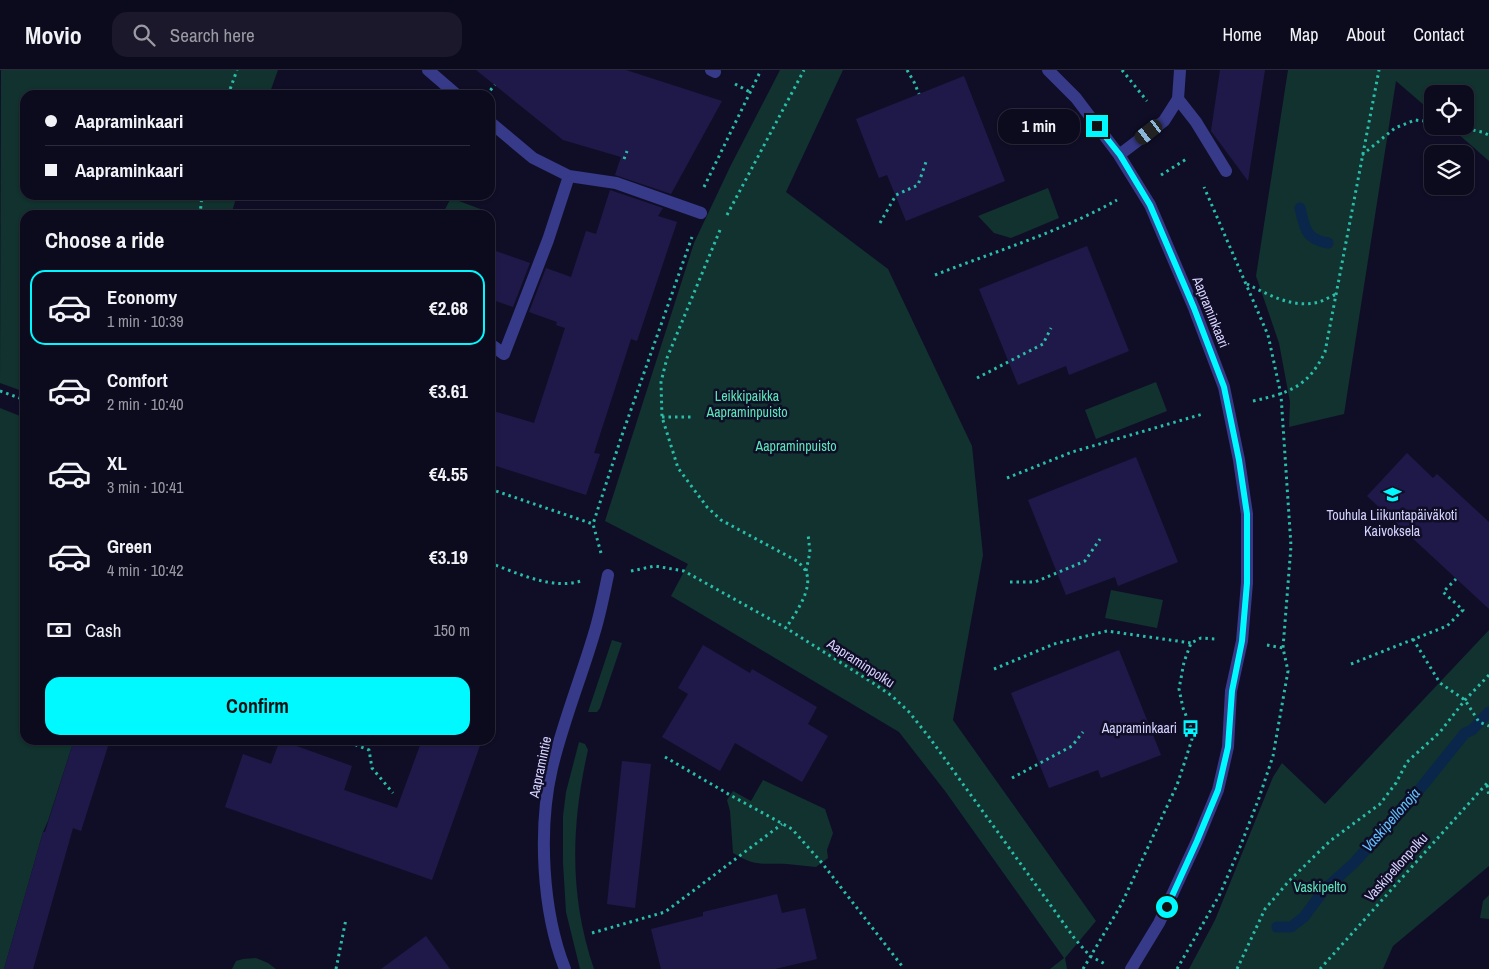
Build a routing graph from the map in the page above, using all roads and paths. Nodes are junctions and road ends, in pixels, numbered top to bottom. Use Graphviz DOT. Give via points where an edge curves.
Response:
graph roads {
  1 [pos="237,70"];
  2 [pos="428,70"];
  3 [pos="761,70"];
  4 [pos="804,70"];
  5 [pos="907,70"];
  6 [pos="1048,70"];
  7 [pos="1180,70"];
  8 [pos="1379,70"];
  9 [pos="495,85"];
  10 [pos="739,86"];
  11 [pos="230,90"];
  12 [pos="452,90"];
  13 [pos="490,90"];
  14 [pos="750,92"];
  15 [pos="919,94"];
  16 [pos="1178,99"];
  17 [pos="1424,121"];
  18 [pos="495,126"];
  19 [pos="1474,130"];
  20 [pos="1489,136"];
  21 [pos="1120,155"];
  22 [pos="1361,156"];
  23 [pos="1188,158"];
  24 [pos="927,159"];
  25 [pos="1226,171"];
  26 [pos="569,176"];
  27 [pos="1140,188"];
  28 [pos="701,213"];
  29 [pos="724,220"];
  30 [pos="880,223"];
  31 [pos="935,275"];
  32 [pos="1247,284"];
  33 [pos="1337,294"];
  34 [pos="1050,328"];
  35 [pos="495,348"];
  36 [pos="978,378"];
  37 [pos="0,391"];
  38 [pos="1281,395"];
  39 [pos="20,398"];
  40 [pos="1229,406"];
  41 [pos="662,417"];
  42 [pos="692,417"];
  43 [pos="1007,478"];
  44 [pos="495,491"];
  45 [pos="593,524"];
  46 [pos="808,534"];
  47 [pos="1100,540"];
  48 [pos="495,565"];
  49 [pos="806,571"];
  50 [pos="608,575"];
  51 [pos="1456,578"];
  52 [pos="1010,582"];
  53 [pos="786,628"];
  54 [pos="1412,639"];
  55 [pos="1242,641"];
  56 [pos="1191,643"];
  57 [pos="1283,648"];
  58 [pos="1351,664"];
  59 [pos="994,669"];
  60 [pos="1489,675"];
  61 [pos="1465,700"];
  62 [pos="1489,726"];
  63 [pos="1083,732"];
  64 [pos="356,745"];
  65 [pos="665,756"];
  66 [pos="1012,778"];
  67 [pos="1488,783"];
  68 [pos="393,793"];
  69 [pos="1489,796"];
  70 [pos="782,824"];
  71 [pos="346,919"];
  72 [pos="592,933"];
  73 [pos="1090,956"];
  74 [pos="336,969"];
  75 [pos="565,969"];
  76 [pos="901,969"];
  77 [pos="1083,969"];
  78 [pos="1115,969"];
  79 [pos="1131,969"];
  80 [pos="1237,969"];
  81 [pos="1320,969"];
  1 -- 11 [label="path"];
  2 -- 12 [label="street"];
  3 -- 14 [label="path"];
  4 -- 29 [label="path"];
  5 -- 15 [label="path"];
  6 -- 21 [label="street, Aapraminkaari" via="1076,98"];
  7 -- 16 [label="street"];
  8 -- 22 [label="path"];
  9 -- 13 [label="path"];
  10 -- 14 [label="path"];
  14 -- 28 [label="path" via="705,185"];
  16 -- 21 [label="street" via="1164,121"];
  16 -- 25 [label="street"];
  17 -- 22 [label="path" via="1415,120 1395,128"];
  18 -- 26 [label="street" via="533,158"];
  19 -- 20 [label="path"];
  21 -- 27 [label="street, Aapraminkaari"];
  22 -- 33 [label="path"];
  23 -- 27 [label="path"];
  24 -- 30 [label="path" via="918,185 896,195"];
  26 -- 28 [label="street" via="616,184"];
  26 -- 35 [label="street" via="504,354"];
  27 -- 31 [label="path" via="1096,212"];
  27 -- 40 [label="street, Aapraminkaari" via="1194,308"];
  28 -- 29 [label="path"];
  28 -- 45 [label="path"];
  29 -- 41 [label="path" via="667,358 661,382"];
  32 -- 33 [label="path" via="1285,301 1305,304 1320,302"];
  33 -- 38 [label="path" via="1320,362 1301,384"];
  34 -- 36 [label="path" via="1043,344"];
  37 -- 39 [label="path"];
  40 -- 43 [label="path" via="1072,452"];
  40 -- 55 [label="street, Aapraminkaari" via="1247,514 1247,583"];
  41 -- 42 [label="path"];
  41 -- 49 [label="path" via="678,468 707,507 721,520 797,561"];
  44 -- 45 [label="path"];
  45 -- 50 [label="path"];
  46 -- 49 [label="path" via="810,552"];
  47 -- 52 [label="path" via="1085,561 1035,582"];
  48 -- 50 [label="path, Aapraminpolku" via="562,584"];
  49 -- 53 [label="path" via="807,590"];
  50 -- 53 [label="path, Aapraminpolku" via="655,566 681,569"];
  50 -- 75 [label="street, Aapramintie" via="594,634 552,768 547,803 543,849 546,890 556,946"];
  51 -- 54 [label="path" via="1443,592 1463,610 1447,626"];
  53 -- 73 [label="path, Aapraminpolku" via="873,683 909,712"];
  54 -- 58 [label="path"];
  54 -- 61 [label="path" via="1440,682"];
  55 -- 56 [label="path" via="1201,638"];
  55 -- 57 [label="path"];
  55 -- 79 [label="street, Aapraminkaari" via="1232,691 1228,747 1218,790 1159,923"];
  56 -- 59 [label="path" via="1107,631 1054,644"];
  56 -- 73 [label="path" via="1179,689 1192,739 1176,785 1121,905"];
  60 -- 61 [label="path"];
  61 -- 62 [label="path" via="1479,722"];
  61 -- 80 [label="path" via="1440,732 1407,762 1380,804 1330,841 1277,895 1266,909"];
  63 -- 66 [label="path" via="1072,746"];
  64 -- 68 [label="path" via="369,750 372,768"];
  65 -- 70 [label="path"];
  67 -- 69 [label="path"];
  67 -- 81 [label="path, Vaskipellonpolku"];
  70 -- 72 [label="path" via="665,912"];
  70 -- 76 [label="path" via="792,829 822,862 902,966"];
  71 -- 74 [label="path"];
  73 -- 77 [label="path"];
  73 -- 78 [label="path, Aapraminpolku"];
}
